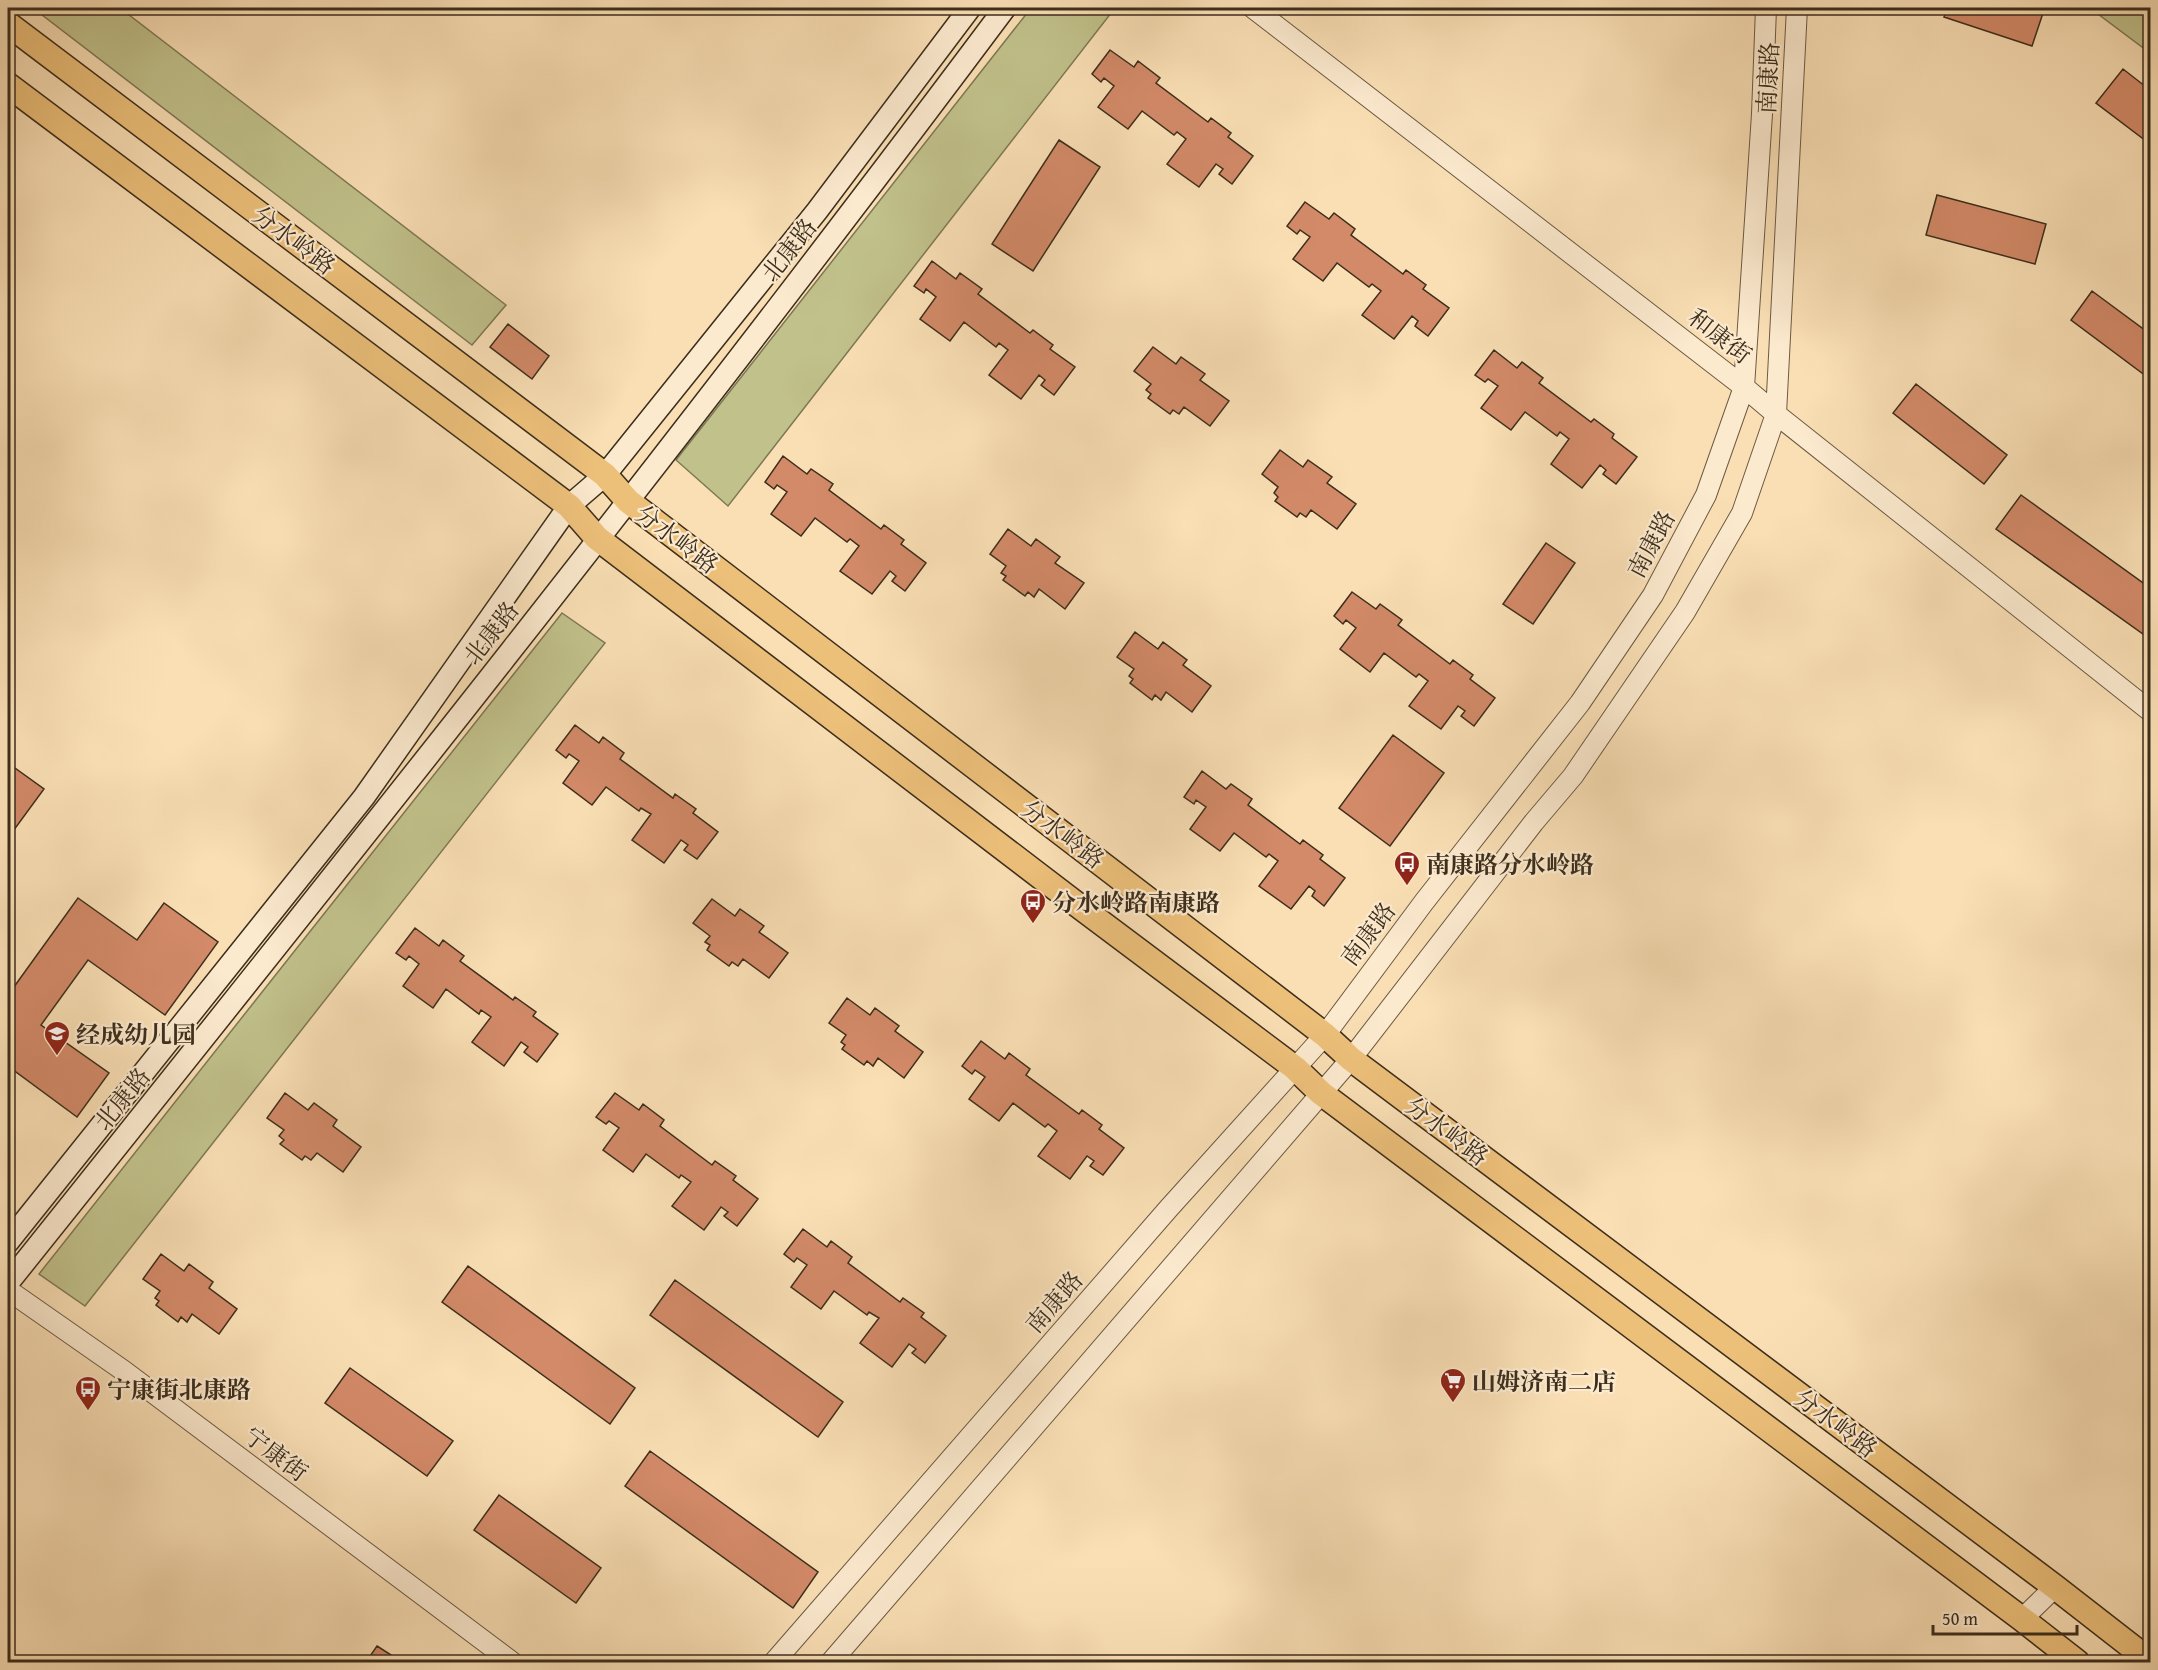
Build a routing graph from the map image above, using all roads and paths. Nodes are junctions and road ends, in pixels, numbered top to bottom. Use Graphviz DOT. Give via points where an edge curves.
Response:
graph roads {
  1 [pos="970,8"];
  2 [pos="1005,8"];
  3 [pos="1253,8"];
  4 [pos="1766,8"];
  5 [pos="1797,8"];
  6 [pos="8,24"];
  7 [pos="8,85"];
  8 [pos="1744,387"];
  9 [pos="1776,414"];
  10 [pos="605,475"];
  11 [pos="628,501"];
  12 [pos="569,506"];
  13 [pos="597,538"];
  14 [pos="2151,711"];
  15 [pos="1325,1035"];
  16 [pos="1351,1059"];
  17 [pos="1295,1068"];
  18 [pos="1321,1093"];
  19 [pos="8,1242"];
  20 [pos="8,1283"];
  21 [pos="8,1290"];
  22 [pos="2055,1587"];
  23 [pos="2022,1619"];
  24 [pos="2151,1661"];
  25 [pos="512,1662"];
  26 [pos="774,1662"];
  27 [pos="831,1662"];
  28 [pos="2077,1662"];
  1 -- 10 [label="main road, 北康路" via="817,211"];
  2 -- 11 [label="main road, 北康路"];
  3 -- 8 [label="street, 和康街"];
  4 -- 8 [label="street, 南康路"];
  5 -- 9 [label="street, 南康路"];
  6 -- 10 [label="main road, 分水岭路"];
  7 -- 12 [label="main road, 分水岭路"];
  8 -- 9 [label="street, 和康街"];
  8 -- 15 [label="street, 南康路" via="1706,495 1653,595 1580,703"];
  9 -- 14 [label="street, 和康街"];
  9 -- 16 [label="street, 南康路" via="1742,513 1685,612 1573,776"];
  10 -- 11 [label="main road, 分水岭路"];
  10 -- 12 [label="main road, 北康路"];
  11 -- 13 [label="main road, 北康路"];
  11 -- 15 [label="main road, 分水岭路"];
  12 -- 13 [label="main road, 分水岭路"];
  12 -- 19 [label="main road, 北康路" via="364,797"];
  13 -- 17 [label="main road, 分水岭路"];
  13 -- 20 [label="main road, 北康路"];
  15 -- 16 [label="main road, 分水岭路"];
  15 -- 17 [label="street, 南康路"];
  16 -- 18 [label="street, 南康路"];
  16 -- 22 [label="main road, 分水岭路"];
  17 -- 18 [label="main road, 分水岭路"];
  17 -- 26 [label="street, 南康路"];
  18 -- 23 [label="main road, 分水岭路"];
  18 -- 27 [label="street, 南康路"];
  21 -- 25 [label="street, 宁康街" via="124,1371"];
  22 -- 23 [label="street"];
  22 -- 24 [label="main road, 分水岭路"];
  23 -- 28 [label="main road, 分水岭路"];
}
